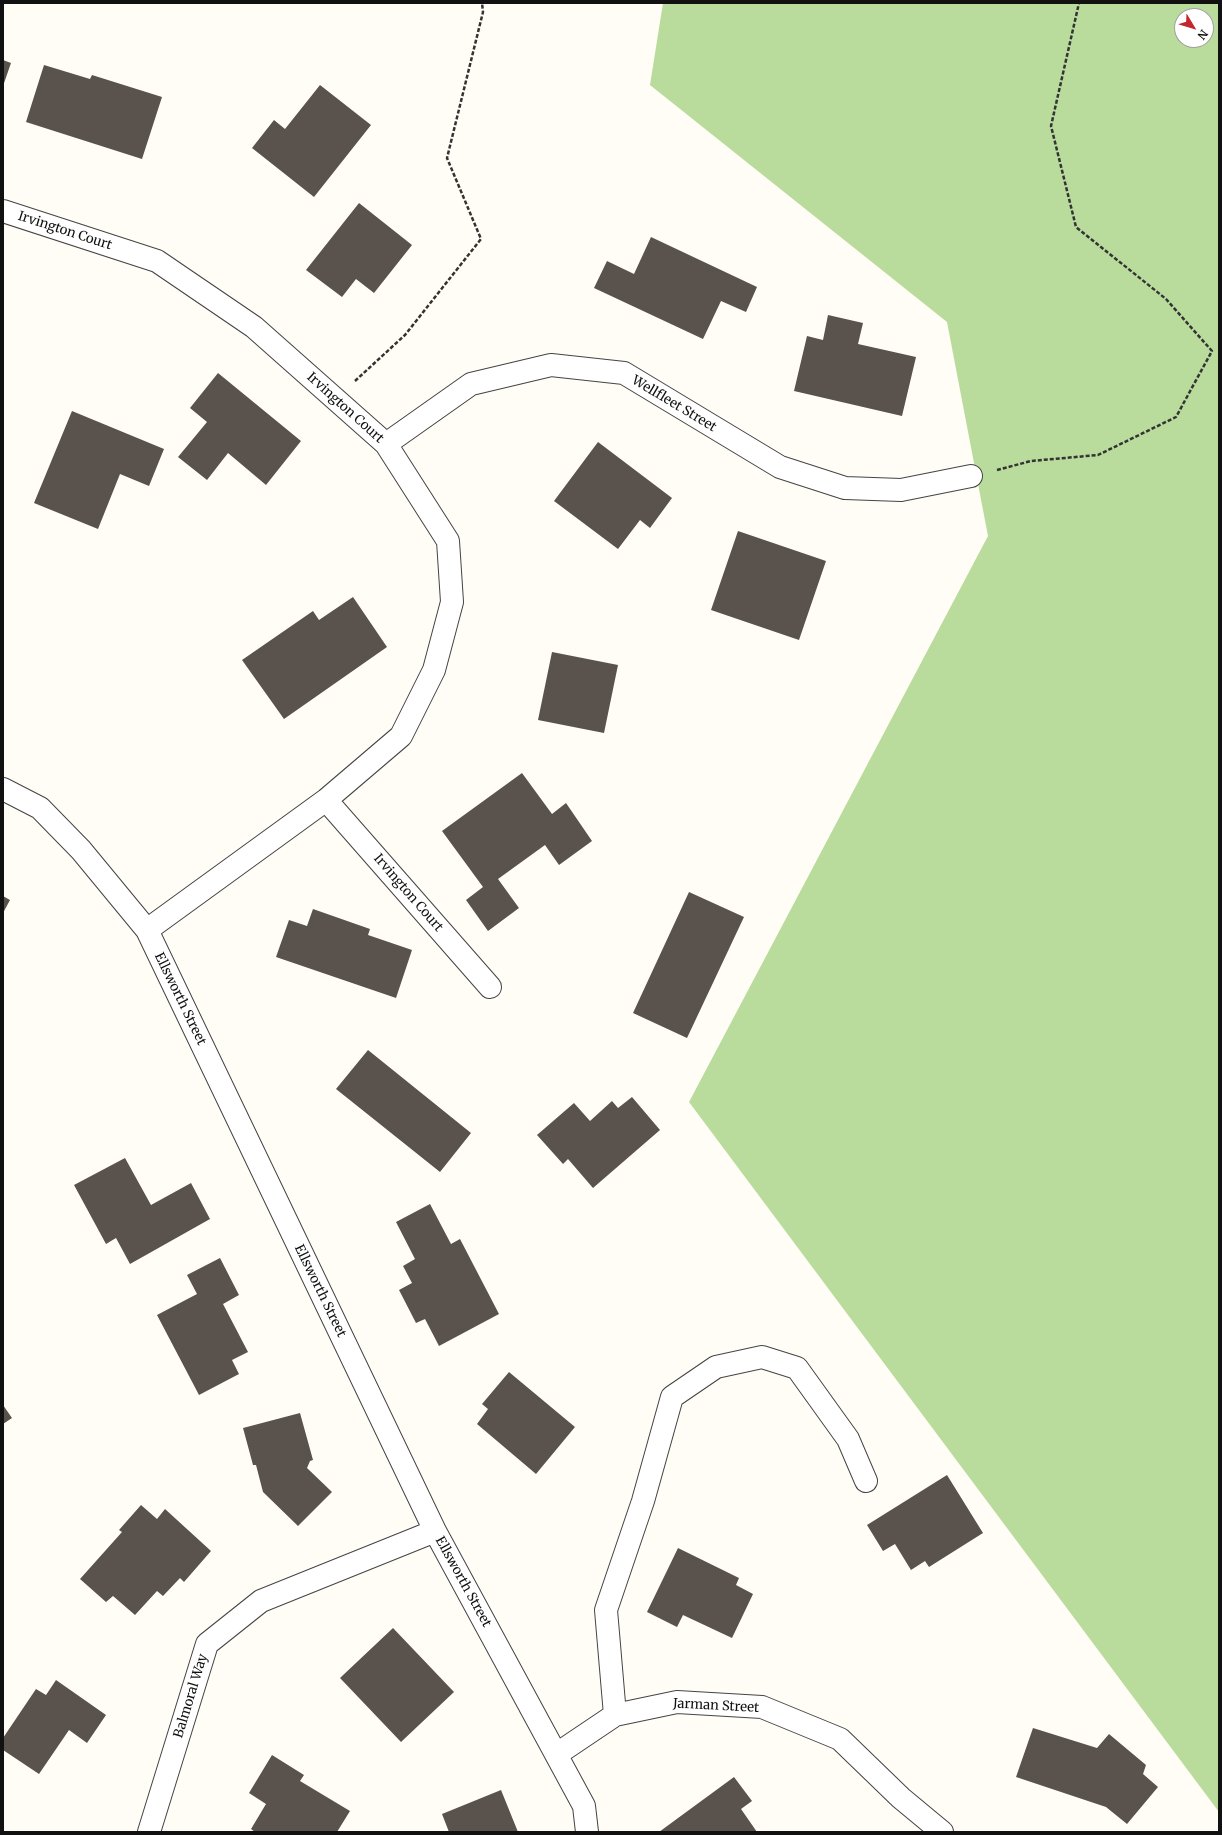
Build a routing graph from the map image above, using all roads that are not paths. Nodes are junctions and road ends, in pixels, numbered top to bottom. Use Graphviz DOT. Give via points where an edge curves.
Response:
graph roads {
  1 [pos="3,211"];
  2 [pos="386,444"];
  3 [pos="971,476"];
  4 [pos="3,789"];
  5 [pos="326,800"];
  6 [pos="147,930"];
  7 [pos="490,987"];
  8 [pos="866,1481"];
  9 [pos="435,1531"];
  10 [pos="614,1715"];
  11 [pos="557,1754"];
  12 [pos="149,1832"];
  13 [pos="587,1832"];
  14 [pos="942,1832"];
  1 -- 2 [label="street, Irvington Court" via="157,262 254,327"];
  2 -- 3 [label="street, Wellfleet Street" via="471,384 551,365 624,373 780,467 845,488 901,490"];
  2 -- 5 [label="street, Irvington Court" via="448,541 452,602 434,670 401,736"];
  4 -- 6 [label="street, Ellsworth Street" via="40,808 81,850"];
  5 -- 6 [label="street, Irvington Court"];
  5 -- 7 [label="street, Irvington Court"];
  6 -- 9 [label="street, Ellsworth Street"];
  8 -- 10 [label="street" via="848,1439 797,1368 762,1357 716,1367 672,1397 643,1501 606,1610"];
  9 -- 11 [label="street, Ellsworth Street"];
  9 -- 12 [label="street, Balmoral Way" via="261,1601 207,1644"];
  10 -- 11 [label="street, Jarman Street"];
  10 -- 14 [label="street, Jarman Street" via="677,1702 762,1707 840,1738 901,1798"];
  11 -- 13 [label="street, Ellsworth Street" via="584,1806"];
}
